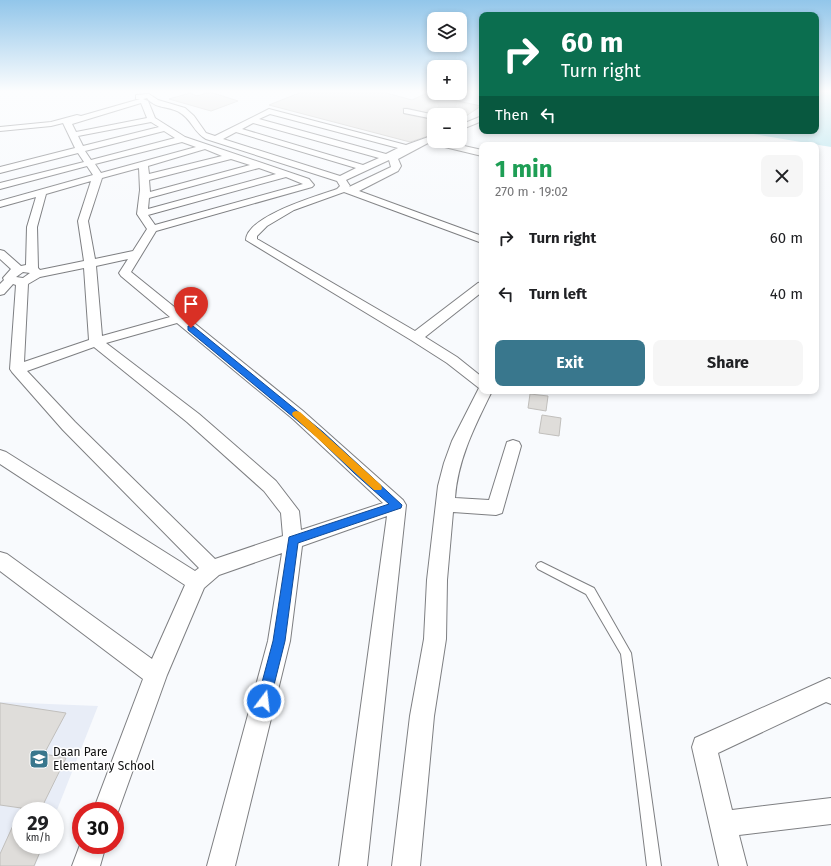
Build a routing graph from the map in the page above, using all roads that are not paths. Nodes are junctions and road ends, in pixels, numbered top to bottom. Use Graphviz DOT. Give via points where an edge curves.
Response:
graph roads {
  1 [pos="71,131"];
  2 [pos="90,131"];
  3 [pos="153,131"];
  4 [pos="171,131"];
  5 [pos="200,131"];
  6 [pos="230,131"];
  7 [pos="243,131"];
  8 [pos="293,131"];
  9 [pos="346,131"];
  10 [pos="72,135"];
  11 [pos="182,139"];
  12 [pos="216,139"];
  13 [pos="427,140"];
  14 [pos="427,141"];
  15 [pos="204,147"];
  16 [pos="406,148"];
  17 [pos="464,148"];
  18 [pos="81,151"];
  19 [pos="479,152"];
  20 [pos="231,156"];
  21 [pos="386,157"];
  22 [pos="89,162"];
  23 [pos="260,165"];
  24 [pos="364,168"];
  25 [pos="0,170"];
  26 [pos="144,171"];
  27 [pos="286,174"];
  28 [pos="98,176"];
  29 [pos="0,186"];
  30 [pos="345,186"];
  31 [pos="42,192"];
  32 [pos="145,196"];
  33 [pos="0,204"];
  34 [pos="142,214"];
  35 [pos="152,229"];
  36 [pos="479,239"];
  37 [pos="0,253"];
  38 [pos="137,254"];
  39 [pos="90,264"];
  40 [pos="24,275"];
  41 [pos="479,288"];
  42 [pos="0,291"];
  43 [pos="179,318"];
  44 [pos="416,337"];
  45 [pos="96,342"];
  46 [pos="18,369"];
  47 [pos="479,382"];
  48 [pos="483,394"];
  49 [pos="513,446"];
  50 [pos="0,456"];
  51 [pos="446,504"];
  52 [pos="397,505"];
  53 [pos="293,541"];
  54 [pos="0,560"];
  55 [pos="541,566"];
  56 [pos="204,575"];
  57 [pos="156,675"];
  58 [pos="831,693"];
  59 [pos="109,802"];
  60 [pos="831,811"];
  61 [pos="722,824"];
  62 [pos="91,854"];
  63 [pos="86,866"];
  64 [pos="221,866"];
  65 [pos="353,866"];
  66 [pos="406,866"];
  67 [pos="654,866"];
  68 [pos="733,866"];
  1 -- 10 [label="street"];
  2 -- 10 [label="street"];
  3 -- 18 [label="street"];
  4 -- 11 [label="street"];
  5 -- 12 [label="street" via="203,136"];
  6 -- 12 [label="street"];
  7 -- 24 [label="street"];
  8 -- 21 [label="street"];
  9 -- 16 [label="street"];
  10 -- 18 [label="street"];
  11 -- 15 [label="street"];
  11 -- 22 [label="street"];
  12 -- 30 [label="street"];
  13 -- 16 [label="street"];
  14 -- 30 [label="street" via="395,156 395,169"];
  15 -- 20 [label="street"];
  15 -- 26 [label="street"];
  16 -- 21 [label="street"];
  17 -- 19 [label="street"];
  18 -- 22 [label="street"];
  18 -- 25 [label="street"];
  20 -- 23 [label="street"];
  20 -- 26 [label="street"];
  21 -- 24 [label="street"];
  22 -- 28 [label="street"];
  22 -- 29 [label="street"];
  23 -- 27 [label="street"];
  23 -- 32 [label="street"];
  24 -- 30 [label="street"];
  26 -- 28 [label="street"];
  26 -- 32 [label="street"];
  27 -- 34 [label="street"];
  27 -- 35 [label="street" via="309,185"];
  28 -- 31 [label="street"];
  28 -- 39 [label="street" via="83,221"];
  30 -- 36 [label="street"];
  30 -- 44 [label="street" via="340,191 290,208 264,224 252,235 252,240"];
  31 -- 33 [label="street"];
  31 -- 40 [label="street" via="32,227"];
  32 -- 34 [label="street"];
  34 -- 35 [label="street"];
  35 -- 38 [label="street"];
  37 -- 40 [label="street"];
  38 -- 39 [label="street"];
  38 -- 43 [label="street" via="125,273"];
  39 -- 40 [label="street"];
  39 -- 45 [label="street"];
  40 -- 42 [label="street"];
  40 -- 46 [label="street"];
  41 -- 44 [label="street"];
  43 -- 45 [label="street"];
  43 -- 52 [label="street" via="303,420"];
  44 -- 47 [label="street" via="452,360"];
  45 -- 46 [label="street"];
  45 -- 53 [label="street" via="193,418 270,486 290,511"];
  46 -- 56 [label="street"];
  48 -- 51 [label="street" via="463,434 452,463"];
  49 -- 51 [label="street" via="496,508"];
  50 -- 56 [label="street"];
  51 -- 66 [label="street" via="437,580 435,639 422,716"];
  52 -- 53 [label="street"];
  52 -- 65 [label="street"];
  53 -- 56 [label="street"];
  53 -- 64 [label="street" via="279,641"];
  54 -- 57 [label="street"];
  55 -- 67 [label="lane" via="590,591 626,653"];
  56 -- 57 [label="street"];
  57 -- 59 [label="street"];
  58 -- 61 [label="street" via="829,689 704,747"];
  60 -- 61 [label="street"];
  61 -- 68 [label="street"];
  62 -- 63 [label="street"];
}
